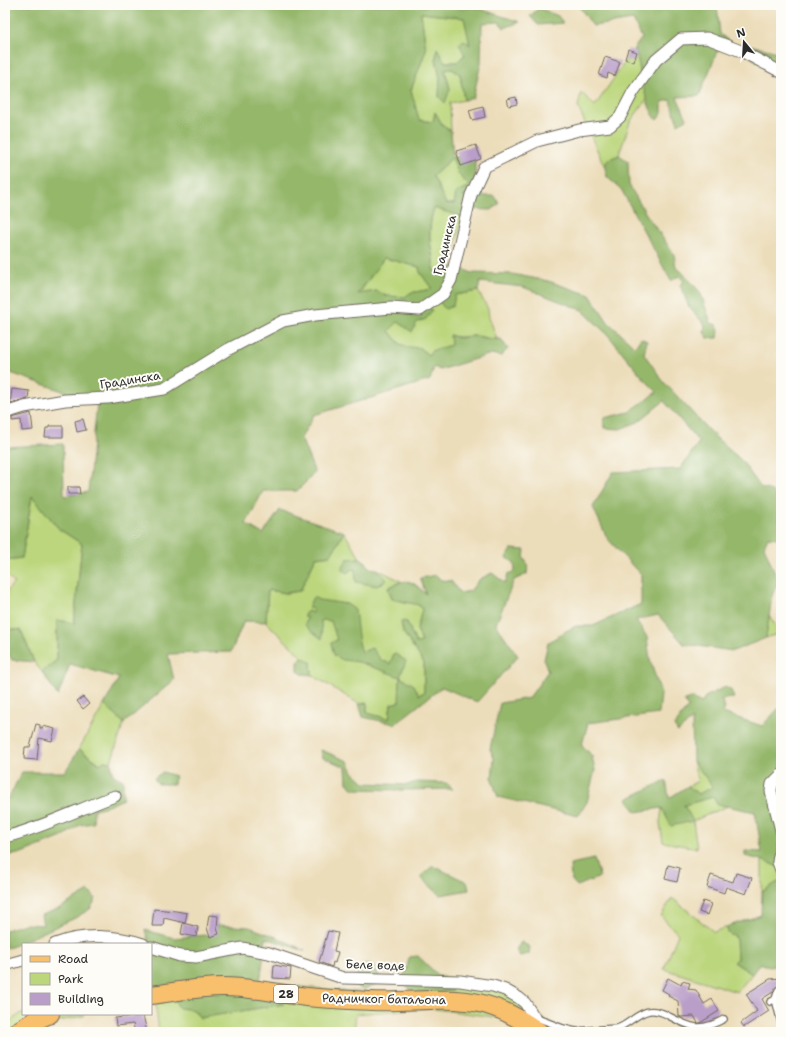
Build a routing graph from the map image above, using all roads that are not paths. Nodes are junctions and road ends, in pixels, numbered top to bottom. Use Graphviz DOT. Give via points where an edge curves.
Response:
graph roads {
  1 [pos="781,72"];
  2 [pos="5,413"];
  3 [pos="781,775"];
  4 [pos="115,796"];
  5 [pos="781,830"];
  6 [pos="5,835"];
  7 [pos="781,843"];
  8 [pos="781,870"];
  9 [pos="58,943"];
  10 [pos="140,943"];
  11 [pos="152,946"];
  12 [pos="22,960"];
  13 [pos="5,965"];
  14 [pos="778,990"];
  15 [pos="152,996"];
  16 [pos="778,998"];
  17 [pos="770,1002"];
  18 [pos="48,1015"];
  19 [pos="724,1019"];
  20 [pos="781,1023"];
  21 [pos="534,1025"];
  22 [pos="16,1032"];
  1 -- 2 [label="street, Градинска" via="741,51 707,38 681,39 656,60 633,92 620,117 610,126 579,130 537,141 484,167 471,195 450,280 443,294 420,310 391,308 315,315 283,321 227,350 164,389 108,398 65,400"];
  3 -- 5 [label="street" via="772,784 771,791"];
  4 -- 6 [label="street" via="42,826"];
  7 -- 8 [label="street" via="778,862"];
  9 -- 10 [label="street" via="82,937 114,937"];
  11 -- 21 [label="street, Беле воде" via="180,956 196,957 242,948 269,953 343,978 460,981 493,986 505,990 525,1003"];
  12 -- 13 [label="street"];
  14 -- 16 [label="lane"];
  15 -- 21 [label="main road, Радничког батаљона / 28" via="222,987 335,999 462,1000 490,1006"];
  16 -- 17 [label="lane"];
  16 -- 20 [label="lane"];
  18 -- 22 [label="main road"];
  19 -- 21 [label="lane" via="712,1026 701,1028 687,1025 660,1011 649,1011 617,1028 575,1031"];
}
